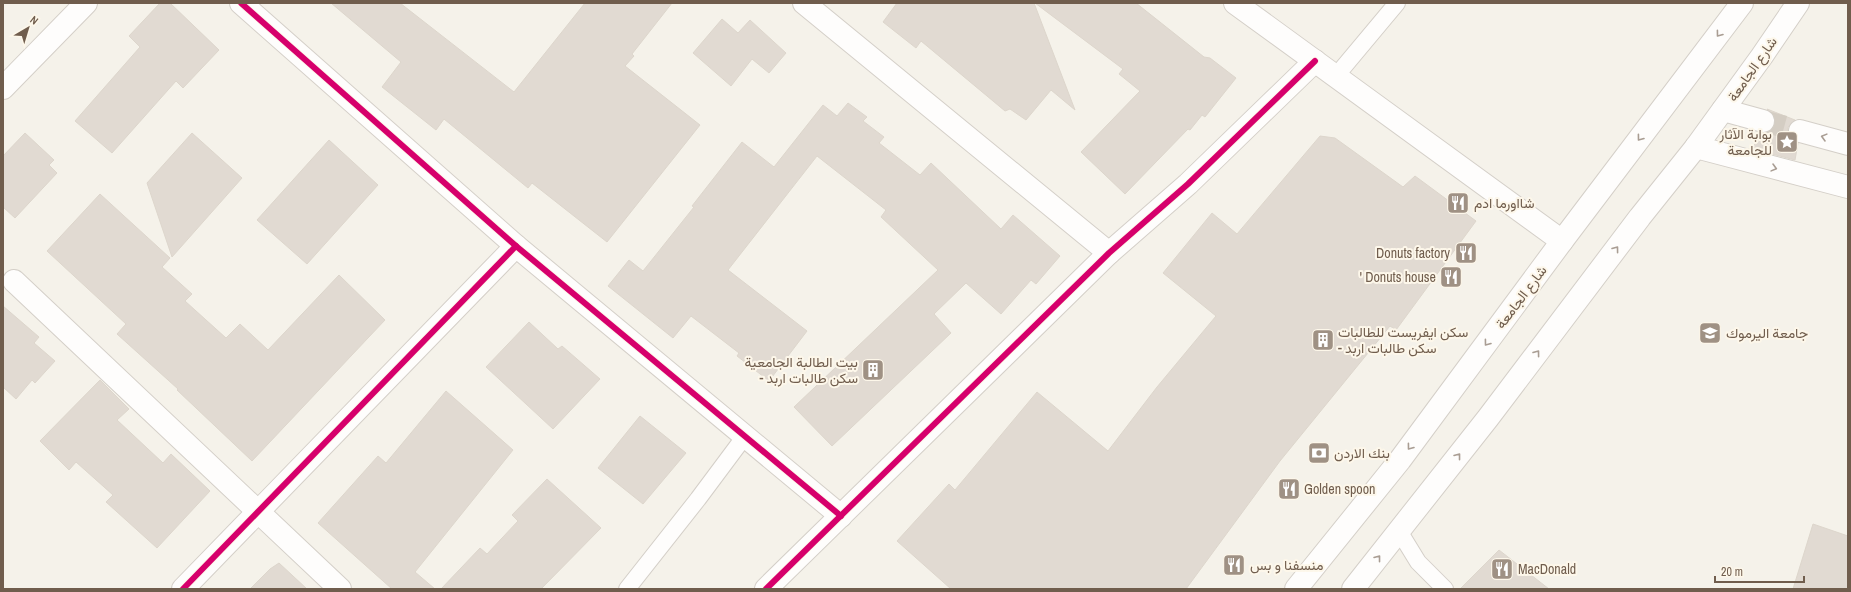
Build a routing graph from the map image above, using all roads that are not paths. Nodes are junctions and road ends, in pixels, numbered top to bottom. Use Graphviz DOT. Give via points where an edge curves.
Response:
graph roads {
  1 [pos="86,3"];
  2 [pos="242,3"];
  3 [pos="804,3"];
  4 [pos="1235,3"];
  5 [pos="1397,3"];
  6 [pos="1742,3"];
  7 [pos="1798,3"];
  8 [pos="1315,61"];
  9 [pos="1336,76"];
  10 [pos="3,88"];
  11 [pos="1723,110"];
  12 [pos="1763,121"];
  13 [pos="1800,131"];
  14 [pos="1848,144"];
  15 [pos="1696,147"];
  16 [pos="1848,187"];
  17 [pos="1562,241"];
  18 [pos="516,246"];
  19 [pos="1109,253"];
  20 [pos="14,281"];
  21 [pos="745,436"];
  22 [pos="259,511"];
  23 [pos="841,516"];
  24 [pos="1399,531"];
  25 [pos="183,589"];
  26 [pos="340,589"];
  27 [pos="627,589"];
  28 [pos="766,589"];
  29 [pos="1296,589"];
  30 [pos="1354,589"];
  31 [pos="1445,589"];
  1 -- 10 [label="street"];
  2 -- 18 [label="street"];
  3 -- 19 [label="street"];
  4 -- 8 [label="street"];
  5 -- 9 [label="lane"];
  6 -- 17 [label="street, شارع الجامعة, one-way"];
  7 -- 11 [label="street, شارع الجامعة"];
  8 -- 9 [label="street"];
  8 -- 19 [label="street" via="1188,184"];
  9 -- 17 [label="street"];
  11 -- 12 [label="street"];
  11 -- 15 [label="street, شارع الجامعة"];
  14 -- 13 [label="street, one-way"];
  15 -- 16 [label="street, one-way"];
  24 -- 15 [label="street, شارع الجامعة, one-way"];
  17 -- 29 [label="street, شارع الجامعة, one-way" via="1400,460"];
  18 -- 21 [label="street"];
  18 -- 22 [label="street"];
  19 -- 23 [label="street"];
  20 -- 22 [label="street"];
  21 -- 23 [label="street"];
  21 -- 27 [label="lane"];
  22 -- 25 [label="street"];
  22 -- 26 [label="street"];
  23 -- 28 [label="street"];
  30 -- 24 [label="street, شارع الجامعة, one-way"];
  24 -- 31 [label="lane" via="1418,562"];
}
